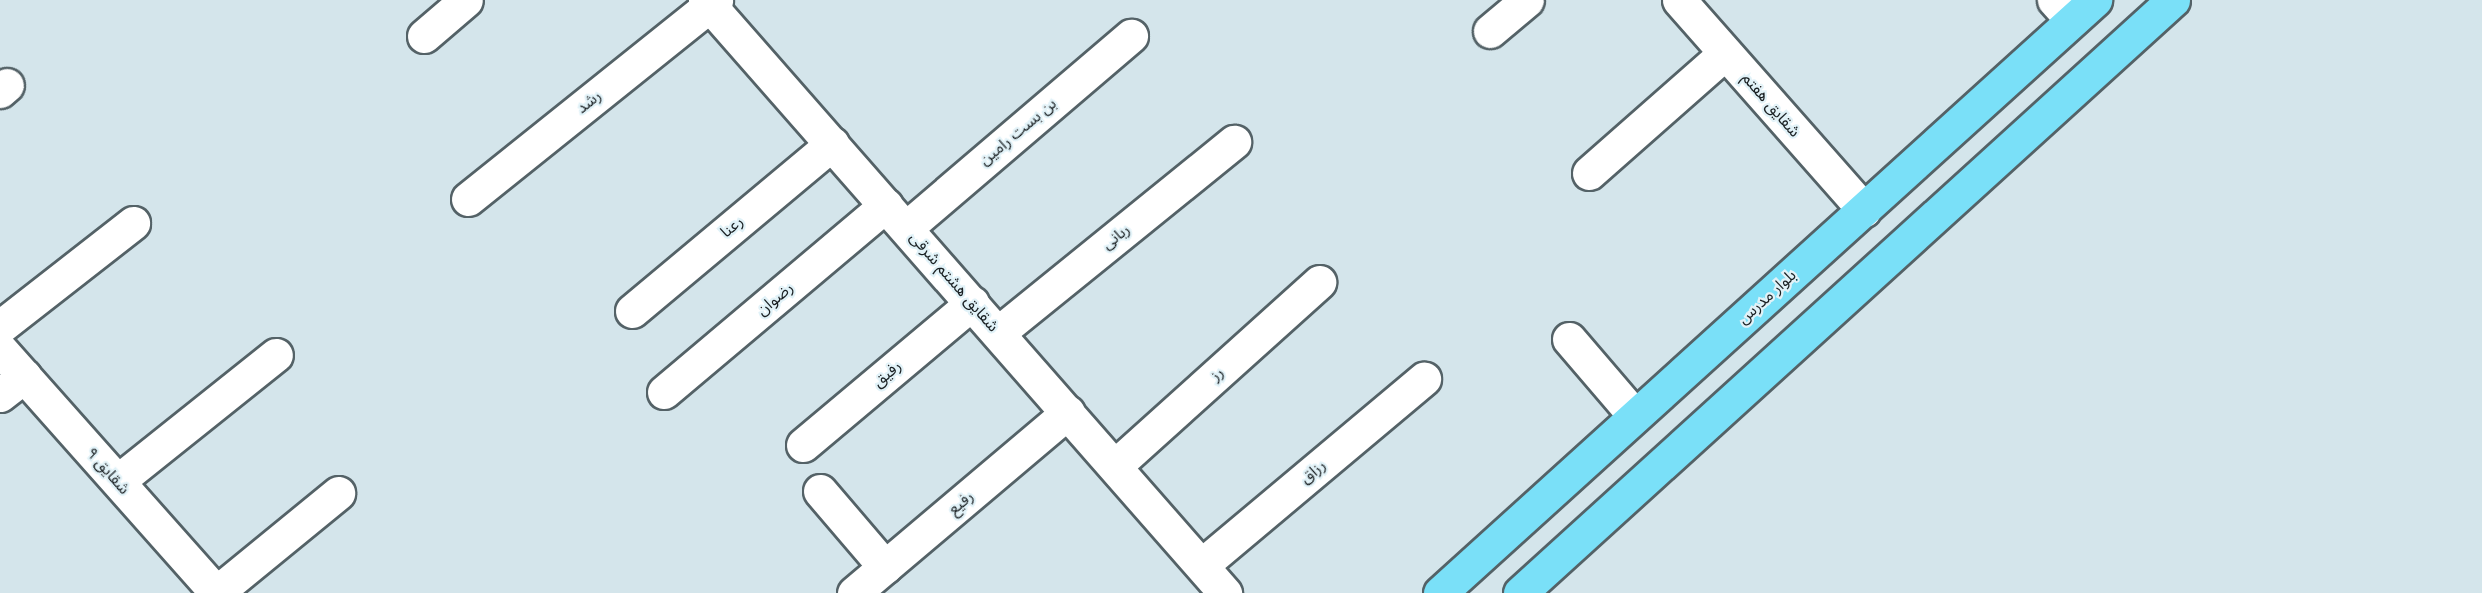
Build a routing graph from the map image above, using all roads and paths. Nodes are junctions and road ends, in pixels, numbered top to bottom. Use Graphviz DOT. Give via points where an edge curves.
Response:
graph roads {
  1 [pos="466,0"];
  2 [pos="1527,0"];
  3 [pos="1679,0"];
  4 [pos="2173,0"];
  5 [pos="710,2"];
  6 [pos="2074,7"];
  7 [pos="1490,31"];
  8 [pos="424,36"];
  9 [pos="1131,36"];
  10 [pos="1725,53"];
  11 [pos="1234,142"];
  12 [pos="832,144"];
  13 [pos="1589,173"];
  14 [pos="468,199"];
  15 [pos="1864,210"];
  16 [pos="896,217"];
  17 [pos="133,223"];
  18 [pos="1319,282"];
  19 [pos="972,303"];
  20 [pos="632,311"];
  21 [pos="0,327"];
  22 [pos="998,333"];
  23 [pos="1569,339"];
  24 [pos="0,349"];
  25 [pos="276,355"];
  26 [pos="1424,379"];
  27 [pos="12,386"];
  28 [pos="664,392"];
  29 [pos="1068,412"];
  30 [pos="1635,416"];
  31 [pos="803,446"];
  32 [pos="1115,466"];
  33 [pos="118,481"];
  34 [pos="820,491"];
  35 [pos="338,493"];
  36 [pos="1202,565"];
  37 [pos="885,567"];
  38 [pos="216,593"];
  39 [pos="854,593"];
  40 [pos="1225,593"];
  41 [pos="1245,593"];
  42 [pos="1440,593"];
  43 [pos="1520,593"];
  1 -- 8 [label="street"];
  2 -- 7 [label="street"];
  3 -- 10 [label="street, شقایق هفتم"];
  4 -- 43 [label="main road"];
  5 -- 12 [label="street, شقایق هشتم شرقی"];
  5 -- 14 [label="street, رشد"];
  6 -- 15 [label="main road, بلوار مدرس"];
  9 -- 16 [label="street, بن بست رامین"];
  10 -- 13 [label="street"];
  10 -- 15 [label="street, شقایق هفتم"];
  11 -- 22 [label="street, ربانی"];
  12 -- 16 [label="street, شقایق هشتم شرقی"];
  12 -- 20 [label="street, رعنا"];
  15 -- 30 [label="main road, بلوار مدرس"];
  16 -- 19 [label="street, شقایق هشتم شرقی"];
  16 -- 28 [label="street, رضوان"];
  17 -- 21 [label="street"];
  18 -- 32 [label="street, رز"];
  19 -- 22 [label="street, شقایق هشتم شرقی"];
  19 -- 31 [label="street, رفیق"];
  22 -- 29 [label="street, شقایق هشتم شرقی"];
  23 -- 30 [label="street"];
  24 -- 27 [label="street, شقایق ۹"];
  25 -- 33 [label="street"];
  26 -- 36 [label="street, رزاق"];
  27 -- 33 [label="street, شقایق ۹"];
  29 -- 32 [label="street, شقایق هشتم شرقی"];
  29 -- 37 [label="street, رفیع"];
  30 -- 42 [label="main road, بلوار مدرس"];
  32 -- 36 [label="street, شقایق هشتم شرقی"];
  33 -- 38 [label="street, شقایق ۹"];
  34 -- 37 [label="street"];
  35 -- 38 [label="street"];
  36 -- 40 [label="street, شقایق هشتم شرقی"];
  36 -- 41 [label="street, شقایق هشتم شرقی"];
  37 -- 39 [label="street, رفیع"];
}
